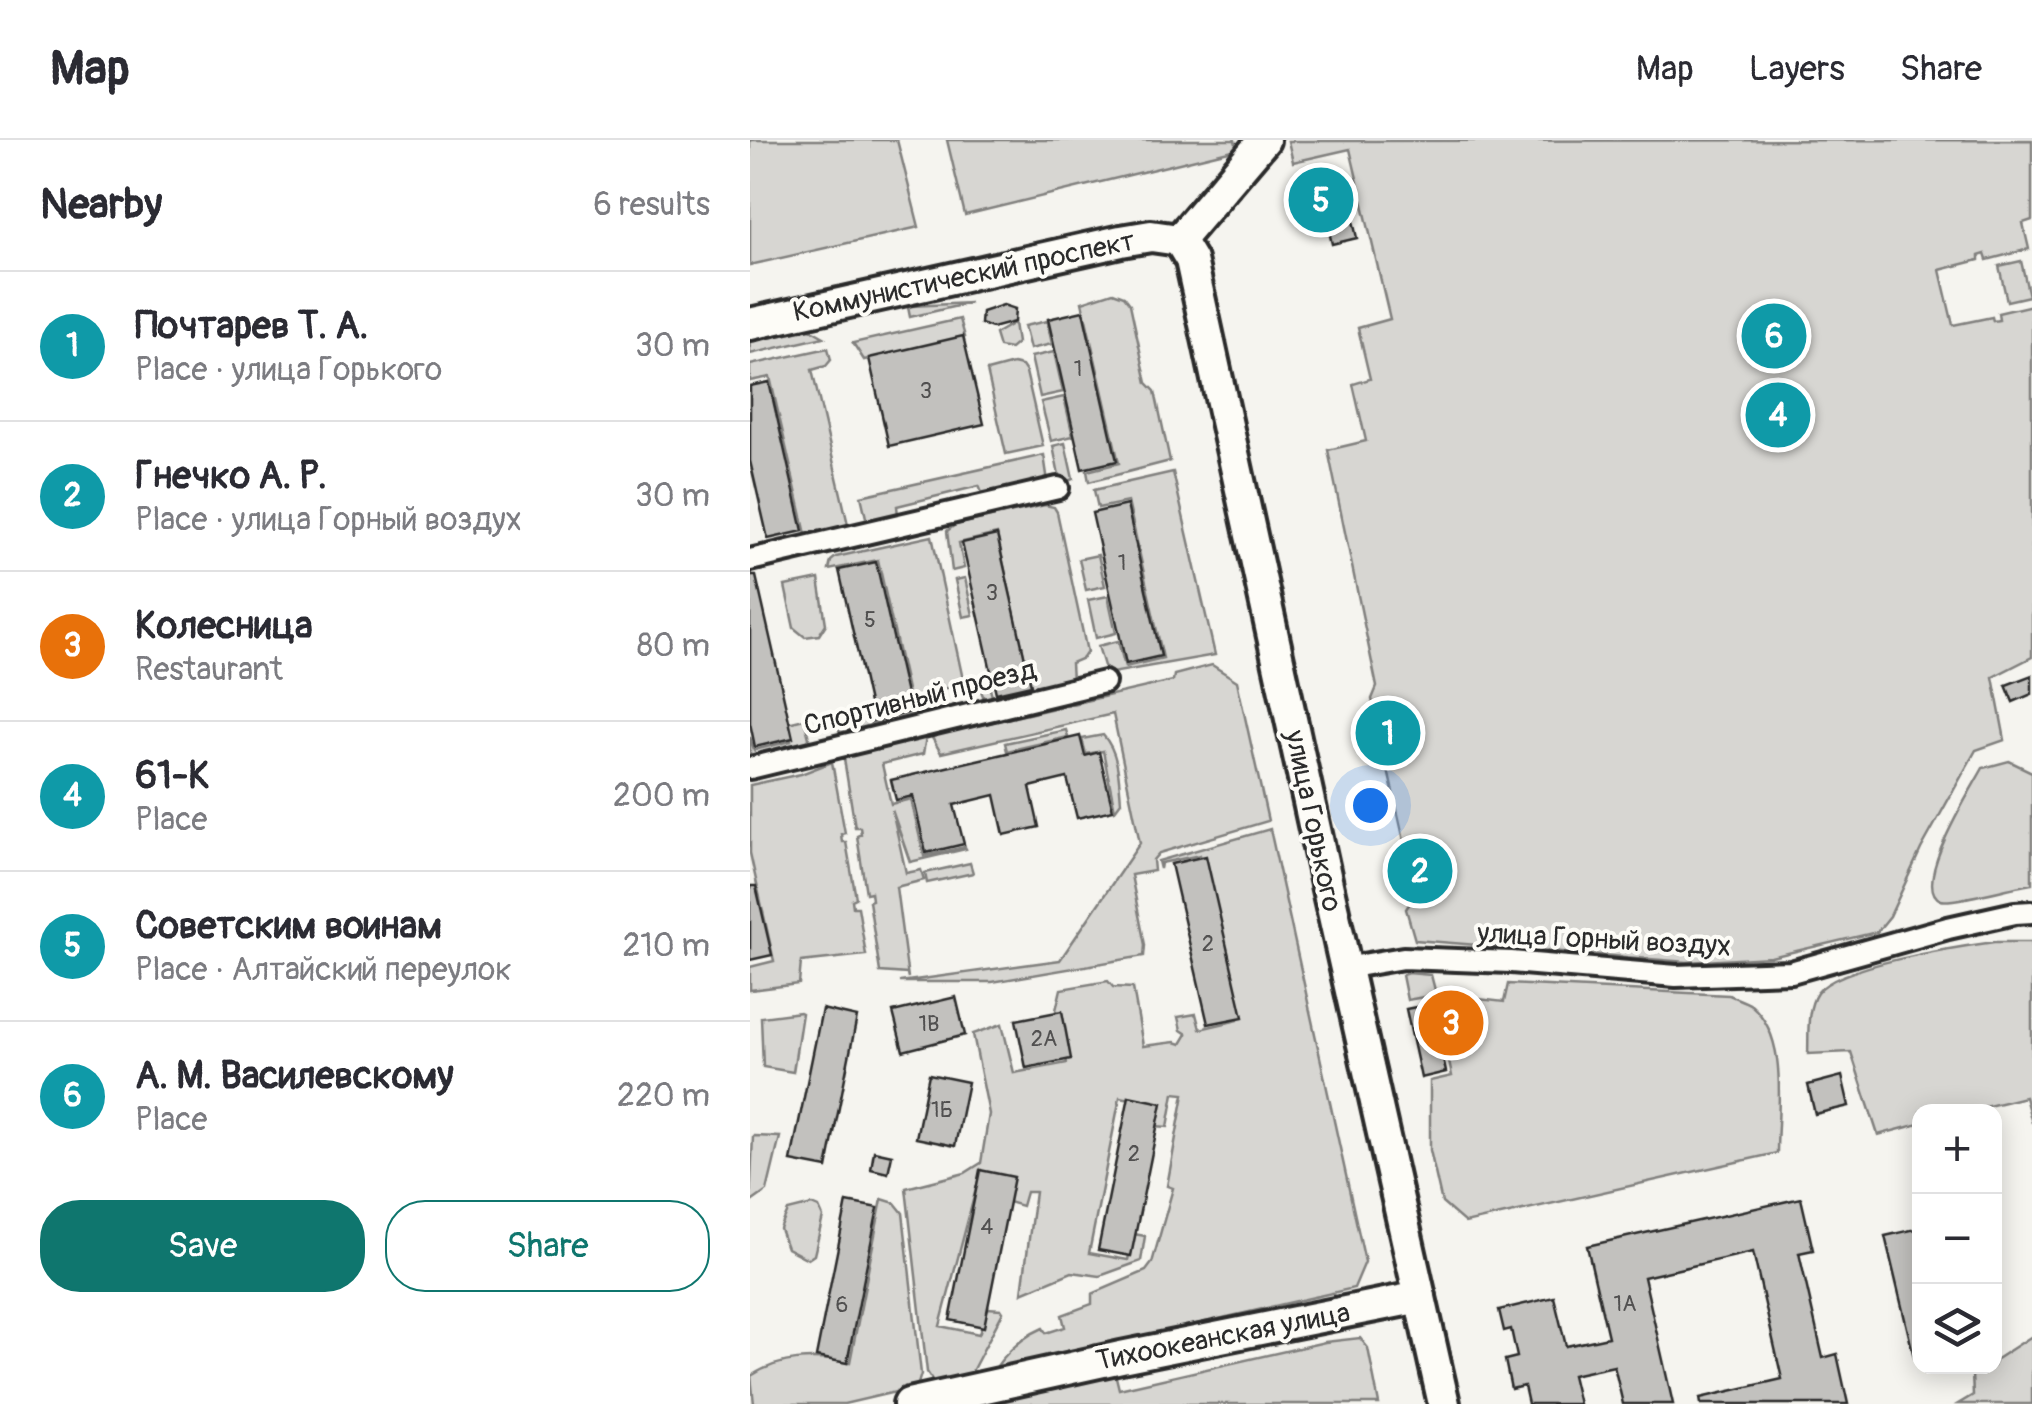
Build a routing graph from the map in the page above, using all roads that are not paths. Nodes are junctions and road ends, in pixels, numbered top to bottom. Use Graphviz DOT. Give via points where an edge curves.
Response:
graph roads {
  1 [pos="1264,140"];
  2 [pos="1179,240"];
  3 [pos="750,324"];
  4 [pos="1058,488"];
  5 [pos="750,560"];
  6 [pos="1104,682"];
  7 [pos="750,768"];
  8 [pos="2032,912"];
  9 [pos="1346,968"];
  10 [pos="1420,1297"];
  11 [pos="909,1404"];
  12 [pos="1444,1404"];
  1 -- 2 [label="main road"];
  2 -- 3 [label="main road, Коммунистический проспект" via="1121,241"];
  2 -- 9 [label="main road, улица Горького" via="1191,260"];
  4 -- 5 [label="street"];
  6 -- 7 [label="street, Спортивный проезд"];
  8 -- 9 [label="street, улица Горный воздух" via="1791,972 1676,976 1394,958"];
  9 -- 10 [label="main road, улица Горького"];
  10 -- 11 [label="main road, Тихоокеанская улица"];
  10 -- 12 [label="main road, улица Горького"];
}
